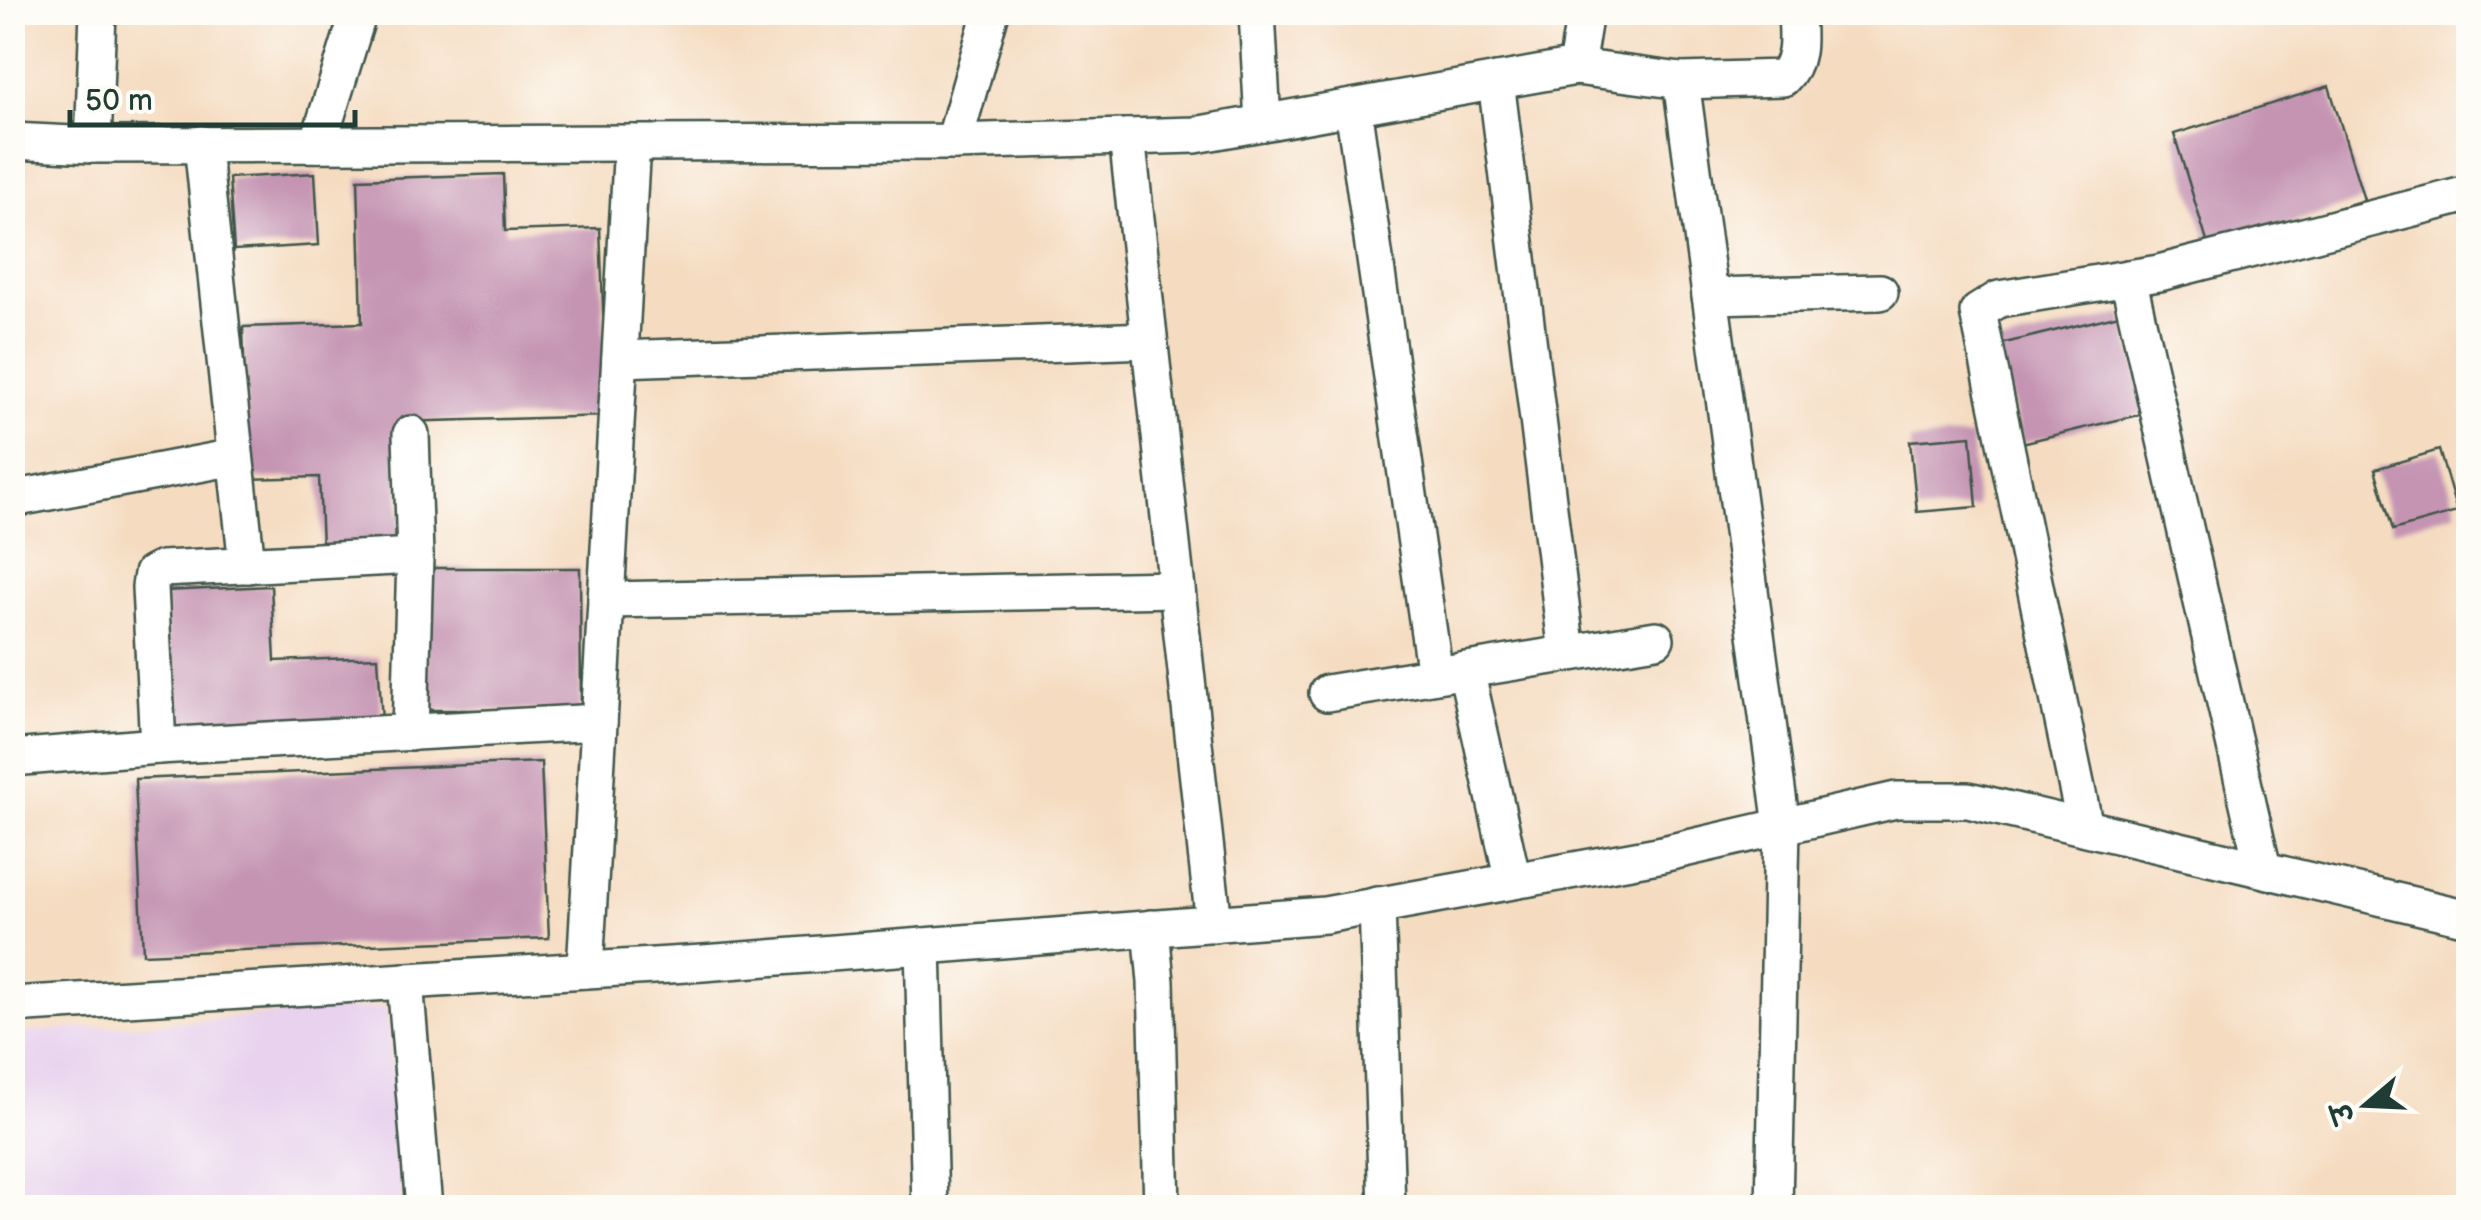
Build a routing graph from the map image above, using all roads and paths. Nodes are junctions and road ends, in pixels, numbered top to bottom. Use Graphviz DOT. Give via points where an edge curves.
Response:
graph roads {
  1 [pos="98,12"];
  2 [pos="359,12"];
  3 [pos="990,12"];
  4 [pos="1257,12"];
  5 [pos="1585,12"];
  6 [pos="1796,12"];
  7 [pos="1576,67"];
  8 [pos="1496,81"];
  9 [pos="1682,81"];
  10 [pos="1353,107"];
  11 [pos="1264,123"];
  12 [pos="1127,137"];
  13 [pos="12,141"];
  14 [pos="954,142"];
  15 [pos="632,143"];
  16 [pos="202,144"];
  17 [pos="318,144"];
  18 [pos="93,145"];
  19 [pos="2468,194"];
  20 [pos="2128,278"];
  21 [pos="1880,292"];
  22 [pos="1710,296"];
  23 [pos="1149,340"];
  24 [pos="620,359"];
  25 [pos="411,434"];
  26 [pos="236,457"];
  27 [pos="12,499"];
  28 [pos="415,556"];
  29 [pos="246,565"];
  30 [pos="1177,589"];
  31 [pos="606,600"];
  32 [pos="1656,638"];
  33 [pos="1568,653"];
  34 [pos="1451,672"];
  35 [pos="1327,692"];
  36 [pos="599,722"];
  37 [pos="410,732"];
  38 [pos="158,746"];
  39 [pos="12,758"];
  40 [pos="1782,826"];
  41 [pos="2084,827"];
  42 [pos="2263,869"];
  43 [pos="1512,881"];
  44 [pos="1377,905"];
  45 [pos="2468,918"];
  46 [pos="1214,924"];
  47 [pos="1151,928"];
  48 [pos="923,946"];
  49 [pos="585,970"];
  50 [pos="405,981"];
  51 [pos="12,1005"];
  52 [pos="424,1208"];
  53 [pos="930,1208"];
  54 [pos="1162,1208"];
  55 [pos="1387,1208"];
  56 [pos="1774,1208"];
  1 -- 18 [label="street"];
  2 -- 17 [label="street"];
  3 -- 14 [label="street"];
  4 -- 11 [label="street"];
  5 -- 7 [label="street"];
  6 -- 9 [label="street" via="1797,52 1783,78"];
  7 -- 8 [label="street"];
  7 -- 9 [label="street"];
  8 -- 10 [label="street"];
  8 -- 33 [label="street"];
  9 -- 22 [label="street"];
  10 -- 11 [label="street"];
  10 -- 34 [label="street"];
  11 -- 12 [label="street"];
  12 -- 14 [label="street"];
  12 -- 23 [label="street"];
  13 -- 18 [label="street"];
  14 -- 15 [label="street"];
  15 -- 17 [label="street"];
  15 -- 24 [label="street"];
  16 -- 17 [label="street"];
  16 -- 18 [label="street"];
  16 -- 26 [label="street"];
  19 -- 20 [label="street"];
  20 -- 41 [label="street" via="1999,299 1978,312"];
  20 -- 42 [label="street"];
  21 -- 22 [label="street"];
  22 -- 40 [label="street"];
  23 -- 24 [label="street"];
  23 -- 30 [label="street"];
  24 -- 31 [label="street"];
  25 -- 28 [label="street"];
  26 -- 27 [label="street"];
  26 -- 29 [label="street"];
  28 -- 29 [label="street"];
  28 -- 37 [label="street"];
  29 -- 38 [label="street" via="152,574"];
  30 -- 31 [label="street"];
  30 -- 46 [label="street"];
  31 -- 36 [label="street"];
  32 -- 33 [label="street"];
  33 -- 34 [label="street"];
  34 -- 35 [label="street"];
  34 -- 43 [label="street"];
  36 -- 37 [label="street"];
  36 -- 49 [label="street"];
  37 -- 38 [label="street"];
  38 -- 39 [label="street"];
  40 -- 41 [label="street" via="1896,800 1968,800"];
  40 -- 43 [label="street"];
  40 -- 56 [label="street"];
  41 -- 42 [label="street"];
  42 -- 45 [label="street"];
  43 -- 44 [label="street"];
  44 -- 46 [label="street"];
  44 -- 55 [label="street"];
  46 -- 47 [label="street"];
  47 -- 48 [label="street"];
  47 -- 54 [label="street"];
  48 -- 49 [label="street"];
  48 -- 53 [label="street"];
  49 -- 50 [label="street"];
  50 -- 51 [label="street"];
  50 -- 52 [label="street"];
}
